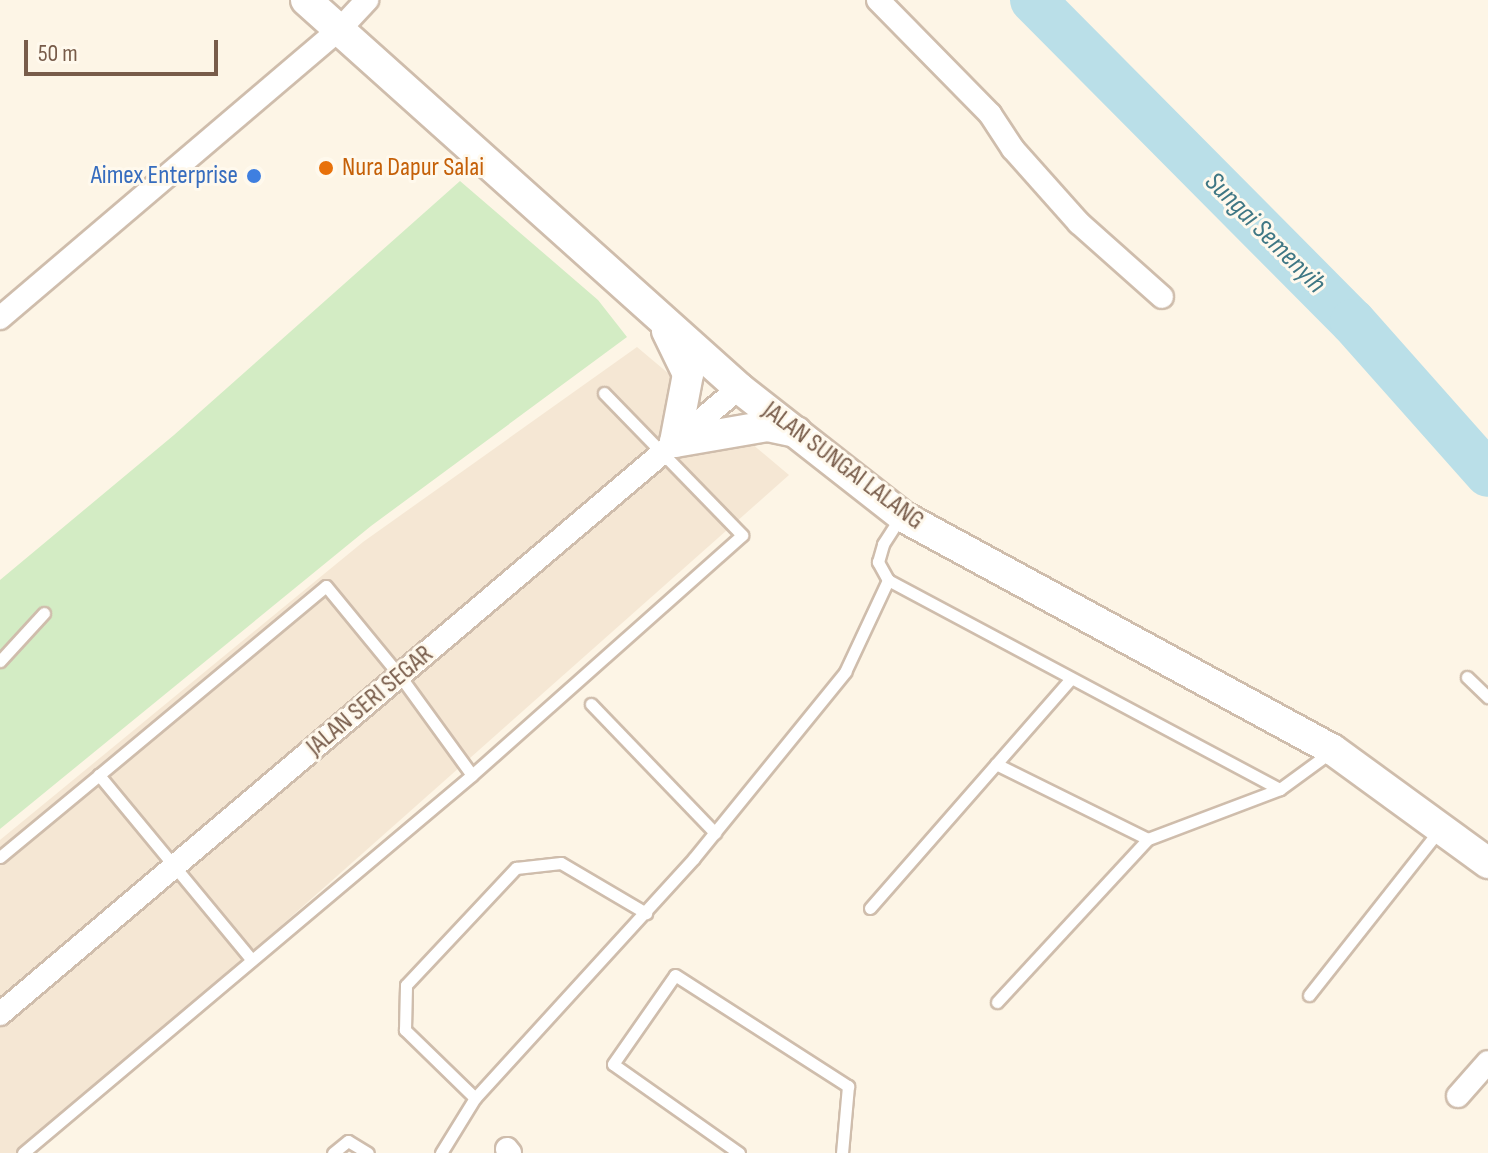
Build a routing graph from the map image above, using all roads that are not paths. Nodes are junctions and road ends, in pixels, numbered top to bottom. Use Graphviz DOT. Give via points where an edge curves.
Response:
graph roads {
  1 [pos="306,0"];
  2 [pos="367,0"];
  3 [pos="878,0"];
  4 [pos="340,29"];
  5 [pos="1162,297"];
  6 [pos="0,318"];
  7 [pos="660,318"];
  8 [pos="739,388"];
  9 [pos="604,393"];
  10 [pos="798,433"];
  11 [pos="669,447"];
  12 [pos="902,516"];
  13 [pos="888,580"];
  14 [pos="44,613"];
  15 [pos="0,661"];
  16 [pos="400,676"];
  17 [pos="1467,677"];
  18 [pos="1071,678"];
  19 [pos="1488,697"];
  20 [pos="591,704"];
  21 [pos="1333,750"];
  22 [pos="996,764"];
  23 [pos="99,775"];
  24 [pos="472,775"];
  25 [pos="1280,789"];
  26 [pos="1441,827"];
  27 [pos="715,833"];
  28 [pos="1148,839"];
  29 [pos="0,857"];
  30 [pos="1488,863"];
  31 [pos="174,866"];
  32 [pos="870,908"];
  33 [pos="646,913"];
  34 [pos="251,959"];
  35 [pos="1309,995"];
  36 [pos="997,1002"];
  37 [pos="0,1014"];
  38 [pos="1488,1062"];
  39 [pos="1458,1096"];
  40 [pos="475,1098"];
  41 [pos="23,1153"];
  42 [pos="333,1153"];
  43 [pos="368,1153"];
  44 [pos="441,1153"];
  45 [pos="739,1153"];
  46 [pos="842,1153"];
  1 -- 4 [label="street, JALAN SUNGAI LALANG"];
  2 -- 4 [label="street"];
  3 -- 5 [label="street" via="990,114 1013,149 1079,223"];
  4 -- 6 [label="street"];
  4 -- 7 [label="street, JALAN SUNGAI LALANG"];
  7 -- 8 [label="street, JALAN SUNGAI LALANG"];
  7 -- 11 [label="street" via="688,374"];
  8 -- 10 [label="street, JALAN SUNGAI LALANG"];
  8 -- 11 [label="street, JALAN SERI SEGAR"];
  9 -- 11 [label="lane"];
  10 -- 11 [label="street" via="768,426"];
  10 -- 12 [label="street, JALAN SUNGAI LALANG"];
  11 -- 16 [label="street, JALAN SERI SEGAR"];
  11 -- 24 [label="lane" via="742,535"];
  12 -- 13 [label="lane" via="878,562"];
  12 -- 21 [label="street, JALAN SUNGAI LALANG"];
  13 -- 18 [label="lane"];
  13 -- 27 [label="lane" via="845,672"];
  14 -- 15 [label="lane"];
  16 -- 23 [label="lane" via="326,586"];
  16 -- 24 [label="lane"];
  16 -- 31 [label="street, JALAN SERI SEGAR"];
  17 -- 19 [label="lane"];
  18 -- 22 [label="lane"];
  18 -- 25 [label="lane"];
  20 -- 27 [label="lane"];
  21 -- 25 [label="lane"];
  21 -- 26 [label="street, JALAN SUNGAI LALANG"];
  22 -- 28 [label="lane"];
  22 -- 32 [label="lane"];
  23 -- 29 [label="lane"];
  23 -- 31 [label="lane"];
  24 -- 34 [label="lane"];
  25 -- 28 [label="lane"];
  26 -- 30 [label="street, JALAN SUNGAI LALANG"];
  26 -- 35 [label="lane"];
  27 -- 33 [label="lane"];
  28 -- 36 [label="lane"];
  31 -- 34 [label="lane"];
  31 -- 37 [label="street, JALAN SERI SEGAR"];
  33 -- 40 [label="lane"];
  33 -- 40 [label="lane" via="561,863 516,868 406,985 405,1030"];
  34 -- 41 [label="lane"];
  38 -- 39 [label="street"];
  40 -- 44 [label="lane"];
  42 -- 43 [label="lane" via="348,1141"];
  45 -- 46 [label="lane" via="613,1064 675,975 848,1086"];
}
